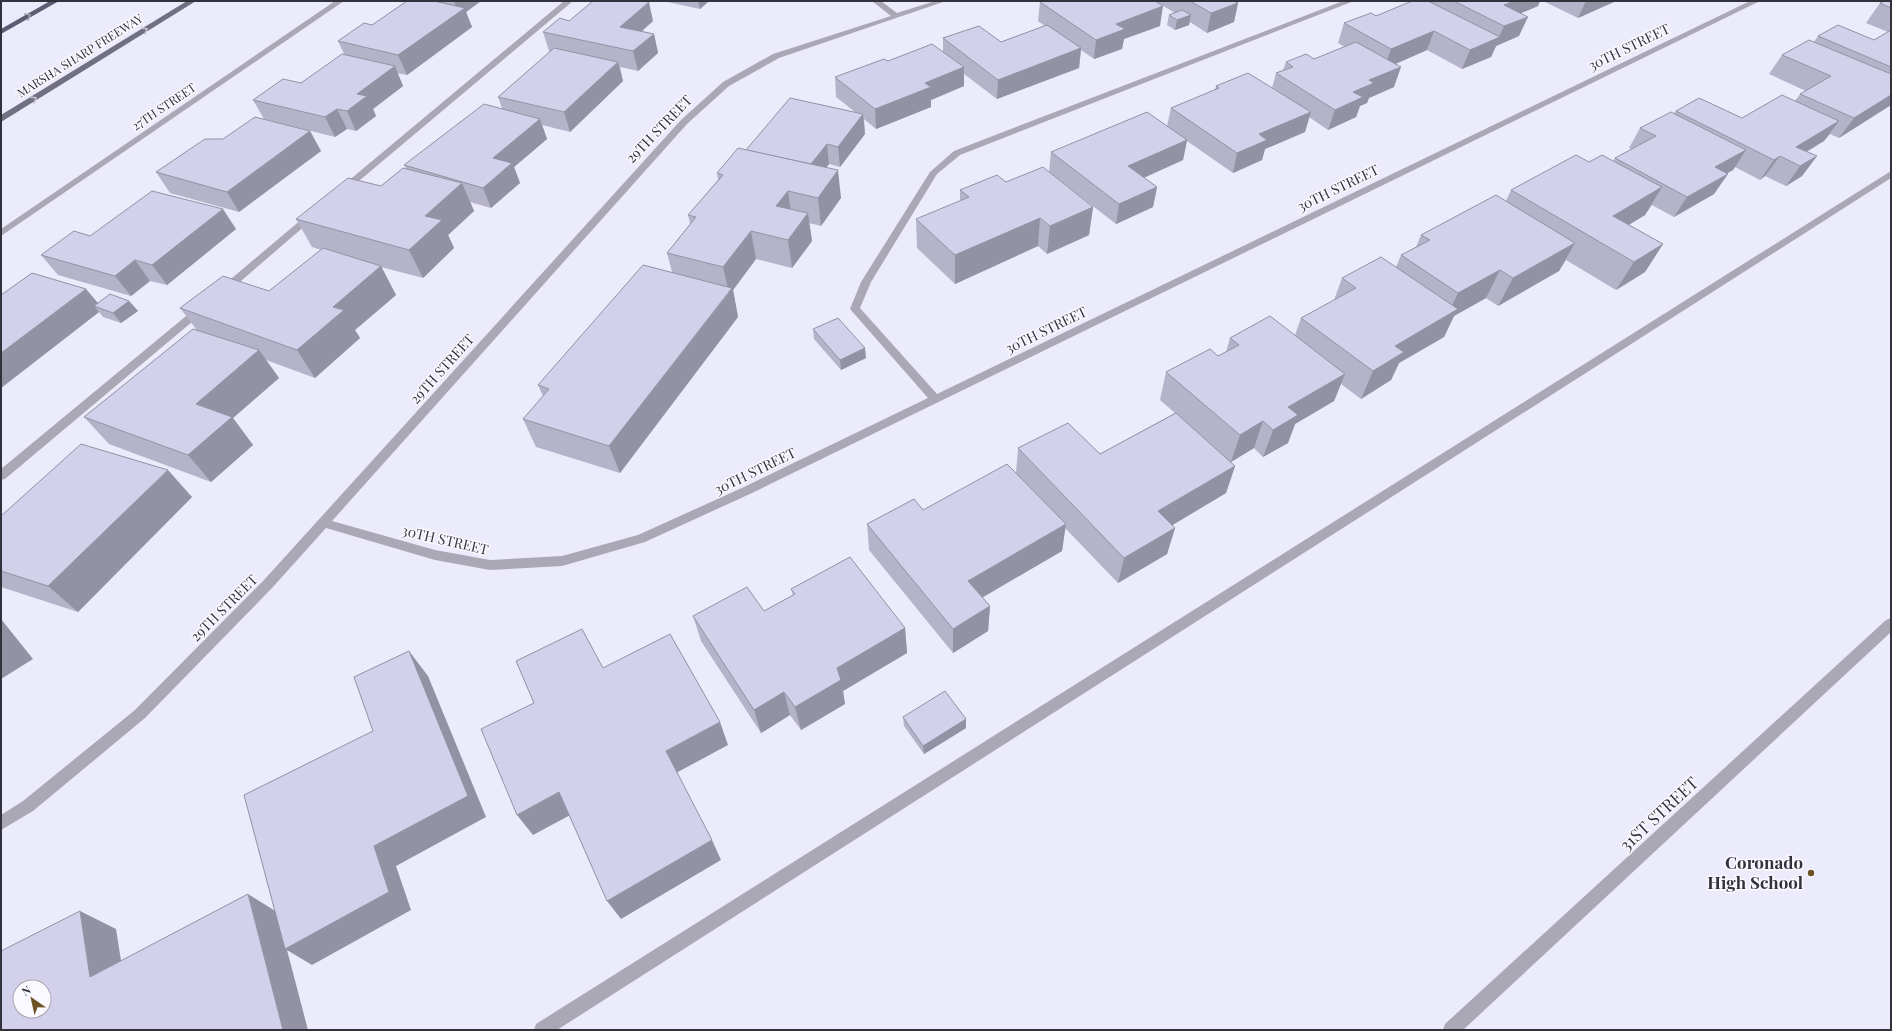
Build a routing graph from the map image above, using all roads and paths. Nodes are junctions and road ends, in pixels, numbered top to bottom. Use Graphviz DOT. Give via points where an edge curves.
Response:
graph roads {
  1 [pos="55,1"];
  2 [pos="192,1"];
  3 [pos="340,1"];
  4 [pos="569,1"];
  5 [pos="876,1"];
  6 [pos="942,1"];
  7 [pos="1350,1"];
  8 [pos="1756,1"];
  9 [pos="896,16"];
  10 [pos="1,32"];
  11 [pos="1,119"];
  12 [pos="1891,174"];
  13 [pos="337,195"];
  14 [pos="318,210"];
  15 [pos="1,233"];
  16 [pos="935,399"];
  17 [pos="1,476"];
  18 [pos="324,523"];
  19 [pos="1891,624"];
  20 [pos="1,823"];
  21 [pos="542,1030"];
  22 [pos="1451,1030"];
  10 -- 1 [label="highway, one-way"];
  11 -- 2 [label="main road, MARSHA SHARP FREEWAY, one-way"];
  3 -- 15 [label="street, 27TH STREET"];
  4 -- 13 [label="street"];
  5 -- 9 [label="street"];
  6 -- 9 [label="street, 29TH STREET"];
  7 -- 16 [label="street" via="957,153 934,172 866,282 855,308"];
  8 -- 16 [label="street, 30TH STREET"];
  9 -- 18 [label="street, 29TH STREET" via="776,56 726,84 684,122"];
  12 -- 21 [label="street"];
  14 -- 17 [label="street"];
  16 -- 18 [label="street, 30TH STREET" via="642,540 562,560 490,565 435,555"];
  18 -- 20 [label="street, 29TH STREET" via="140,714 28,806"];
  19 -- 22 [label="street, 31ST STREET"];
}
